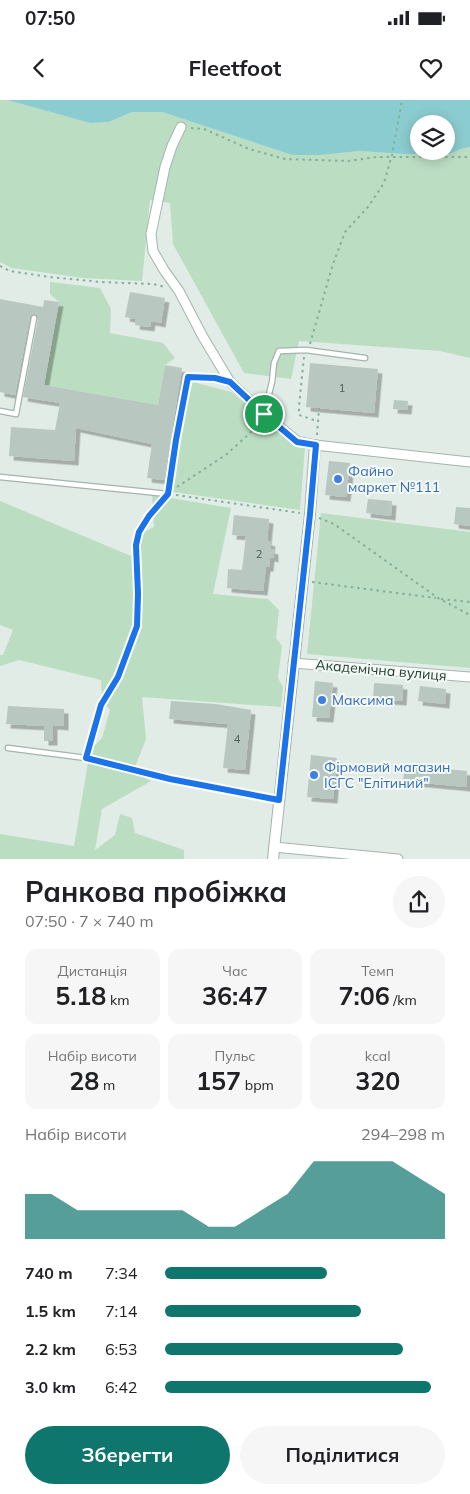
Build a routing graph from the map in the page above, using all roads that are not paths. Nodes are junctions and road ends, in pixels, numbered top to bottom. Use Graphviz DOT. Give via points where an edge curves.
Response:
graph roads {
  1 [pos="182,127"];
  2 [pos="34,318"];
  3 [pos="365,358"];
  4 [pos="230,382"];
  5 [pos="0,411"];
  6 [pos="264,414"];
  7 [pos="316,442"];
  8 [pos="470,462"];
  9 [pos="0,478"];
  10 [pos="293,663"];
  11 [pos="470,677"];
  12 [pos="8,748"];
  13 [pos="279,800"];
  14 [pos="274,847"];
  15 [pos="273,859"];
  16 [pos="398,859"];
  1 -- 4 [label="street" via="165,167 151,234 153,251"];
  2 -- 5 [label="lane" via="16,414"];
  3 -- 6 [label="lane" via="306,350 279,351"];
  4 -- 6 [label="street"];
  4 -- 9 [label="lane" via="188,377 168,494"];
  6 -- 7 [label="street" via="297,442"];
  7 -- 8 [label="street"];
  7 -- 10 [label="street"];
  10 -- 11 [label="street, Академічна вулиця"];
  10 -- 13 [label="street"];
  12 -- 13 [label="lane" via="86,758 170,779"];
  13 -- 14 [label="street"];
  14 -- 15 [label="street"];
  14 -- 16 [label="street"];
}
